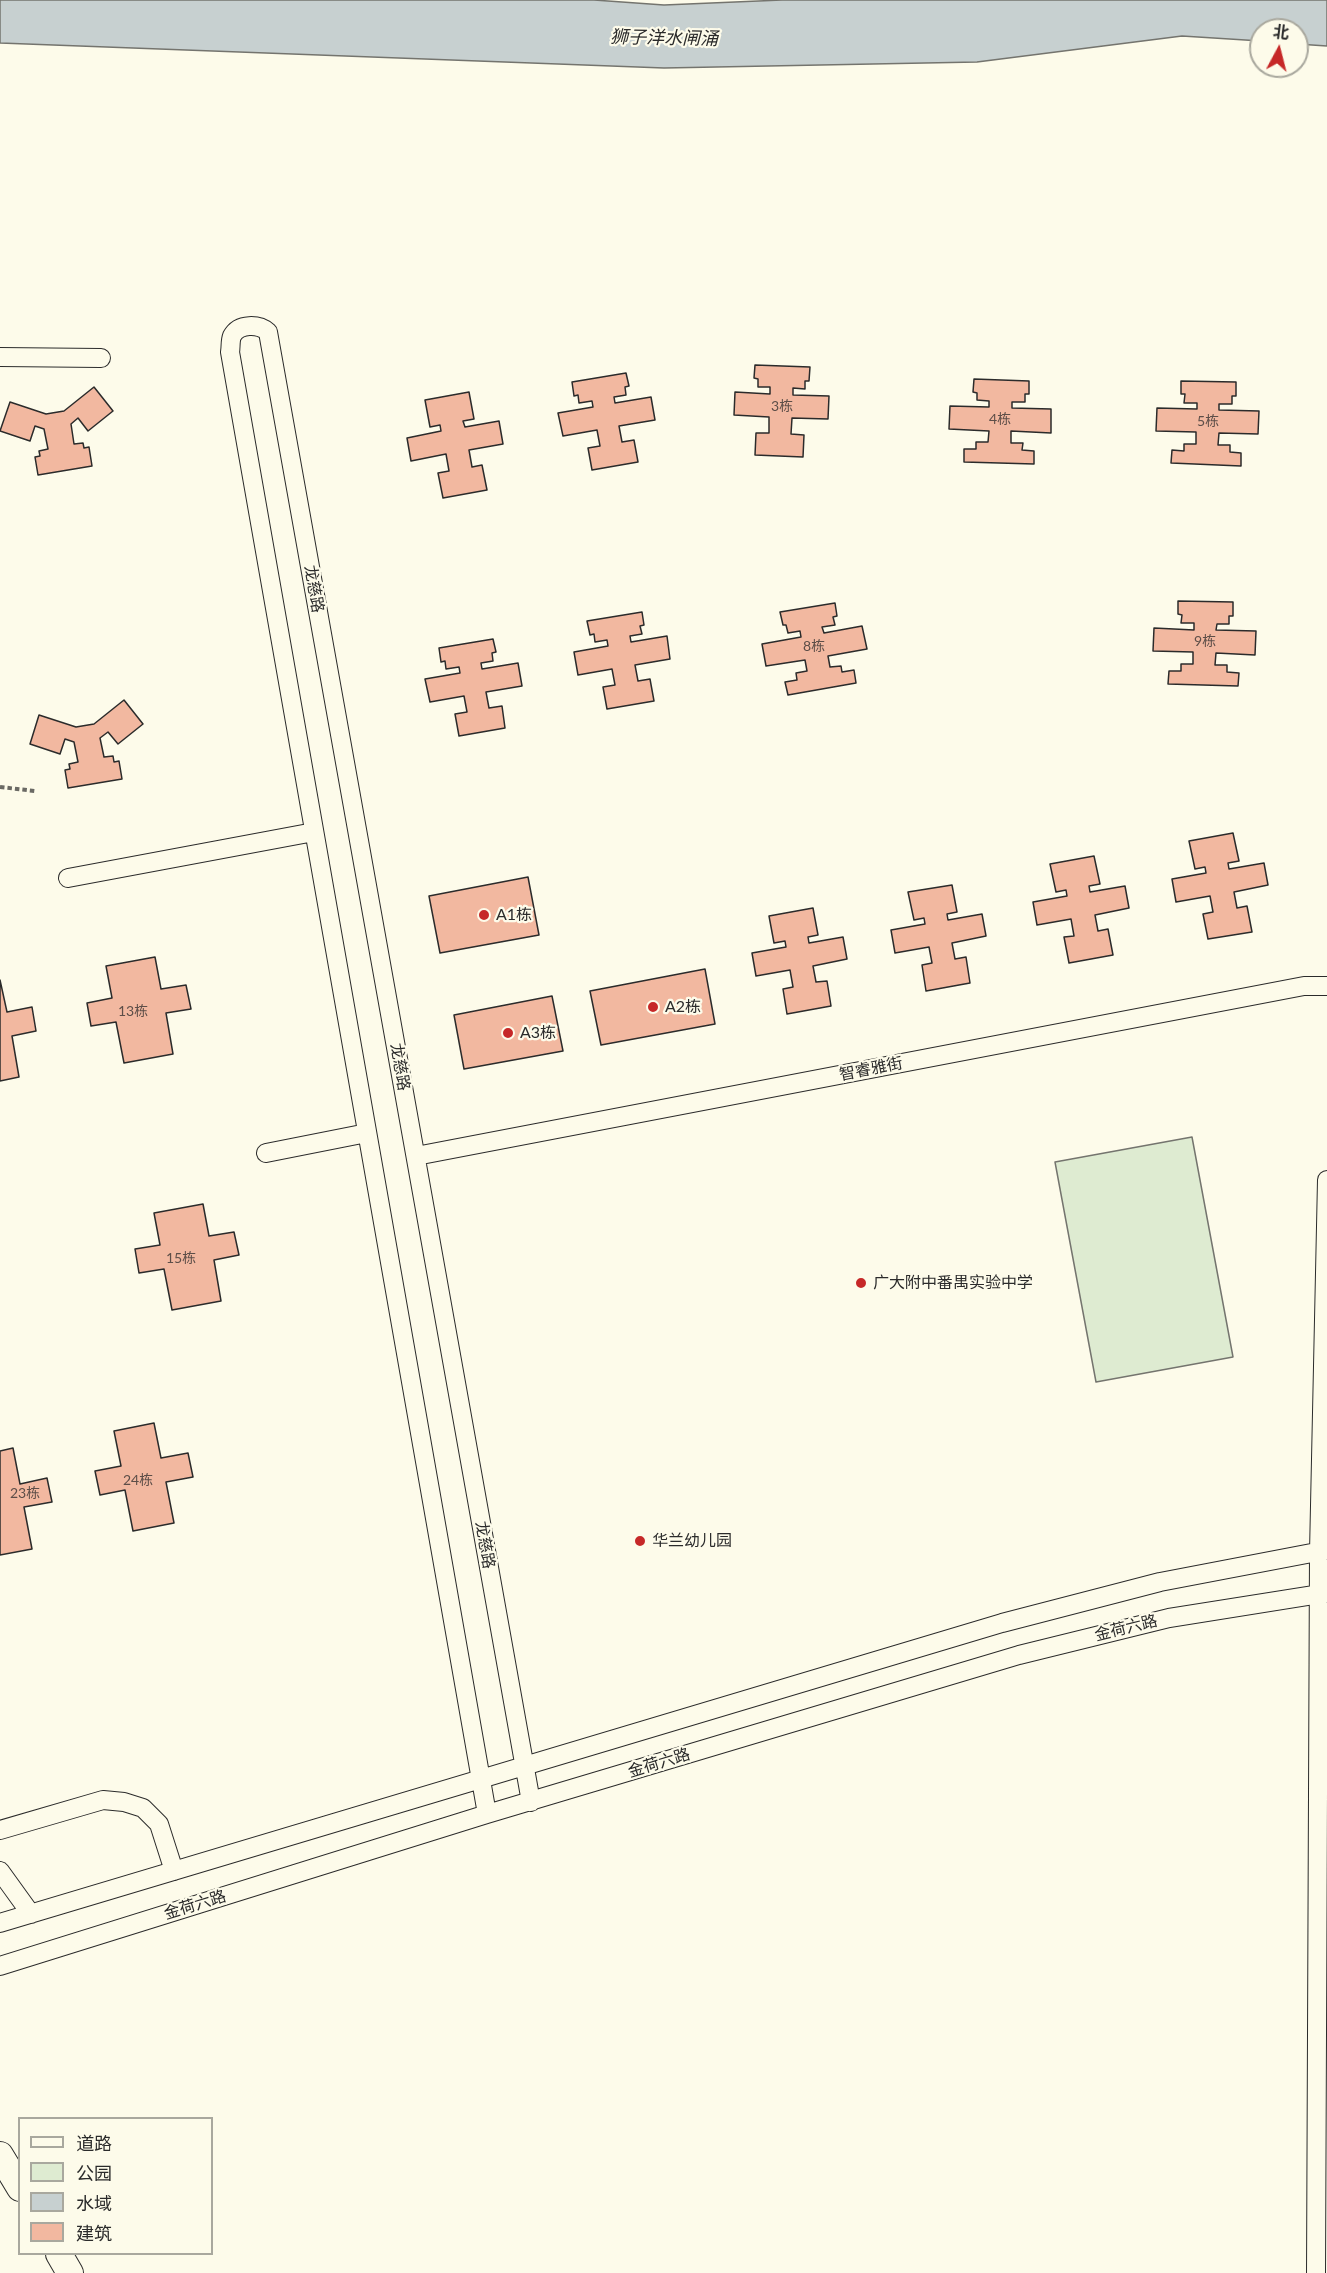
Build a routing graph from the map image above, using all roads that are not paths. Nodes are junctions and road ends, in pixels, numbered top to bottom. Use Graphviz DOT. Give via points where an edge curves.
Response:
graph roads {
  1 [pos="0,357"];
  2 [pos="101,358"];
  3 [pos="314,832"];
  4 [pos="68,879"];
  5 [pos="1327,986"];
  6 [pos="367,1133"];
  7 [pos="266,1153"];
  8 [pos="416,1156"];
  9 [pos="1327,1180"];
  10 [pos="1323,1551"];
  11 [pos="1323,1594"];
  12 [pos="525,1767"];
  13 [pos="480,1781"];
  14 [pos="531,1802"];
  15 [pos="487,1814"];
  16 [pos="0,1830"];
  17 [pos="0,1871"];
  18 [pos="174,1871"];
  19 [pos="31,1914"];
  20 [pos="0,1923"];
  21 [pos="0,1966"];
  22 [pos="0,2155"];
  23 [pos="18,2185"];
  24 [pos="60,2255"];
  25 [pos="70,2273"];
  26 [pos="1316,2273"];
  1 -- 2 [label="street"];
  3 -- 4 [label="street"];
  3 -- 6 [label="street"];
  3 -- 8 [label="street, 龙慈路" via="230,352 231,338 237,330 250,326 261,326 268,332"];
  5 -- 8 [label="street, 智睿雅街" via="1304,986"];
  6 -- 7 [label="street"];
  6 -- 13 [label="street"];
  8 -- 12 [label="street, 龙慈路"];
  9 -- 10 [label="street"];
  10 -- 11 [label="street"];
  10 -- 12 [label="street" via="1160,1582 1002,1623"];
  11 -- 14 [label="street, 金荷六路" via="1169,1618 1018,1655"];
  11 -- 26 [label="street"];
  12 -- 13 [label="street"];
  12 -- 14 [label="street, 龙慈路"];
  13 -- 15 [label="street"];
  13 -- 18 [label="street"];
  14 -- 15 [label="street, 金荷六路"];
  15 -- 21 [label="street, 金荷六路"];
  16 -- 18 [label="street" via="103,1800 124,1802 143,1808 159,1824"];
  17 -- 19 [label="street"];
  18 -- 19 [label="street"];
  19 -- 20 [label="street"];
  22 -- 23 [label="main road"];
  24 -- 25 [label="main road"];
}
